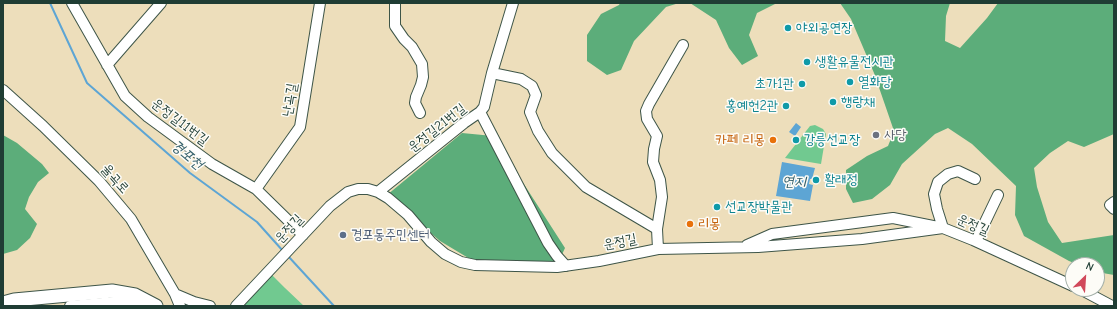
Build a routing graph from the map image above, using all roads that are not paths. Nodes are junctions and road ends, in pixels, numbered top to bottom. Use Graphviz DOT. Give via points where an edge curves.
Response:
graph roads {
  1 [pos="72,3"];
  2 [pos="161,3"];
  3 [pos="320,3"];
  4 [pos="395,3"];
  5 [pos="513,3"];
  6 [pos="683,45"];
  7 [pos="107,66"];
  8 [pos="492,73"];
  9 [pos="3,90"];
  10 [pos="480,112"];
  11 [pos="420,113"];
  12 [pos="975,179"];
  13 [pos="256,189"];
  14 [pos="378,192"];
  15 [pos="998,194"];
  16 [pos="943,228"];
  17 [pos="657,229"];
  18 [pos="301,236"];
  19 [pos="976,241"];
  20 [pos="744,246"];
  21 [pos="658,249"];
  22 [pos="566,266"];
  23 [pos="1065,282"];
  24 [pos="175,294"];
  25 [pos="1097,297"];
  26 [pos="3,303"];
  27 [pos="70,306"];
  28 [pos="138,306"];
  29 [pos="156,306"];
  30 [pos="180,306"];
  31 [pos="210,306"];
  32 [pos="236,306"];
  33 [pos="1112,306"];
  1 -- 7 [label="street, 운정길11번길"];
  2 -- 7 [label="street"];
  3 -- 13 [label="street, 난곡길" via="300,127"];
  4 -- 11 [label="street" via="395,26 398,33 417,53 422,64 422,85 415,103"];
  5 -- 8 [label="street, 운정길21번길"];
  6 -- 17 [label="street" via="646,111 647,119 657,136 652,162 660,180 662,197"];
  7 -- 13 [label="street, 운정길11번길" via="125,96 148,117 212,164"];
  8 -- 10 [label="street, 운정길21번길" via="484,107"];
  8 -- 17 [label="street" via="522,79 532,86 536,95 530,112 538,131 552,153 586,187"];
  9 -- 24 [label="street, 율곡로" via="99,181 131,219"];
  10 -- 14 [label="street, 운정길21번길"];
  10 -- 22 [label="street" via="548,243"];
  12 -- 16 [label="street" via="958,171 948,174 938,182 934,194"];
  13 -- 18 [label="street, 운정길11번길"];
  14 -- 18 [label="street, 운정길" via="358,189 348,192 330,206"];
  14 -- 22 [label="street, 운정길" via="408,215 440,250 461,262 475,265 557,268"];
  15 -- 19 [label="street"];
  16 -- 19 [label="street, 운정길"];
  16 -- 20 [label="street, 운정길" via="862,239"];
  16 -- 20 [label="street" via="893,218 772,234"];
  17 -- 21 [label="street"];
  18 -- 32 [label="street, 운정길"];
  19 -- 23 [label="street, 운정길"];
  20 -- 21 [label="street, 운정길"];
  21 -- 22 [label="street, 운정길"];
  24 -- 30 [label="street, 율곡로"];
  24 -- 31 [label="street"];
  25 -- 33 [label="street"];
  26 -- 29 [label="main road" via="112,292 136,295"];
  27 -- 28 [label="street" via="114,302"];
}
